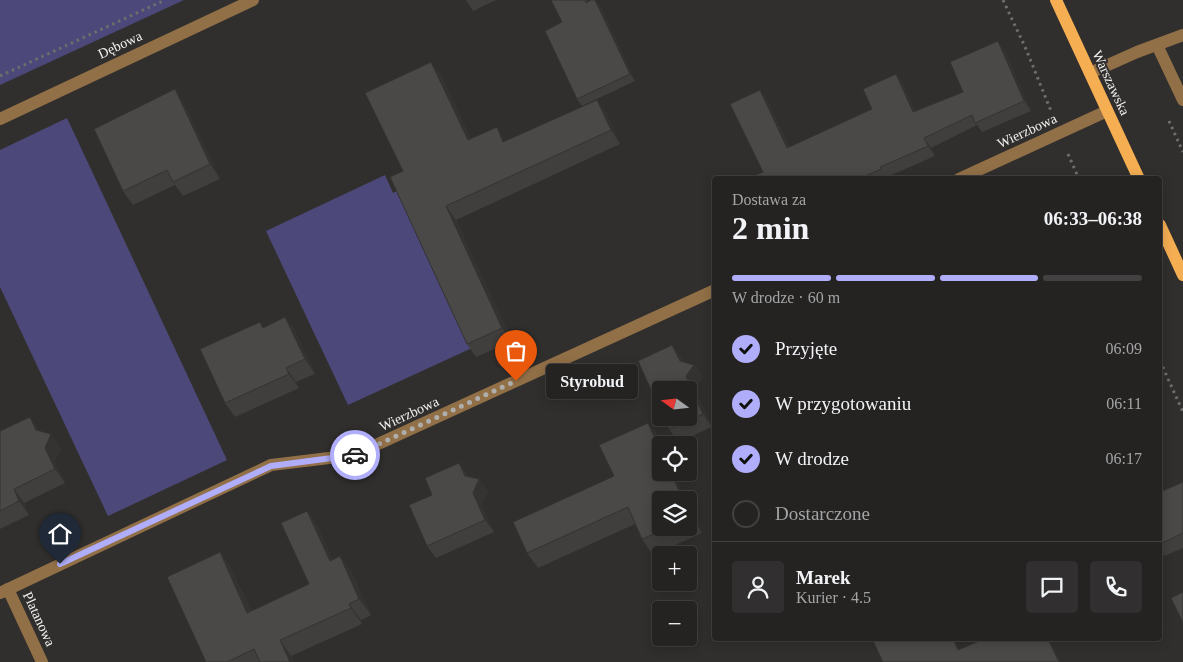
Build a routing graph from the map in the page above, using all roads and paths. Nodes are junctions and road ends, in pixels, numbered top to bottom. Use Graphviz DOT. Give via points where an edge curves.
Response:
graph roads {
  1 [pos="165,0"];
  2 [pos="253,0"];
  3 [pos="1003,0"];
  4 [pos="1056,0"];
  5 [pos="1183,35"];
  6 [pos="1157,45"];
  7 [pos="1090,73"];
  8 [pos="0,76"];
  9 [pos="1183,100"];
  10 [pos="1107,111"];
  11 [pos="0,119"];
  12 [pos="1059,133"];
  13 [pos="966,176"];
  14 [pos="1078,176"];
  15 [pos="1138,176"];
  16 [pos="1162,229"];
  17 [pos="1183,274"];
  18 [pos="712,291"];
  19 [pos="1162,365"];
  20 [pos="1183,412"];
  21 [pos="4,591"];
  22 [pos="42,662"];
  1 -- 8 [label="path"];
  2 -- 11 [label="street, Dębowa"];
  3 -- 12 [label="path" via="1026,48"];
  4 -- 7 [label="main road, Warszawska"];
  5 -- 6 [label="street"];
  6 -- 7 [label="street"];
  6 -- 9 [label="street"];
  7 -- 10 [label="main road, Warszawska"];
  10 -- 12 [label="street, Wierzbowa"];
  10 -- 15 [label="main road, Warszawska"];
  12 -- 13 [label="street, Wierzbowa"];
  12 -- 14 [label="path"];
  16 -- 17 [label="main road"];
  18 -- 21 [label="street, Wierzbowa" via="354,455 271,466"];
  19 -- 20 [label="path"];
  21 -- 22 [label="street, Platanowa"];
}
